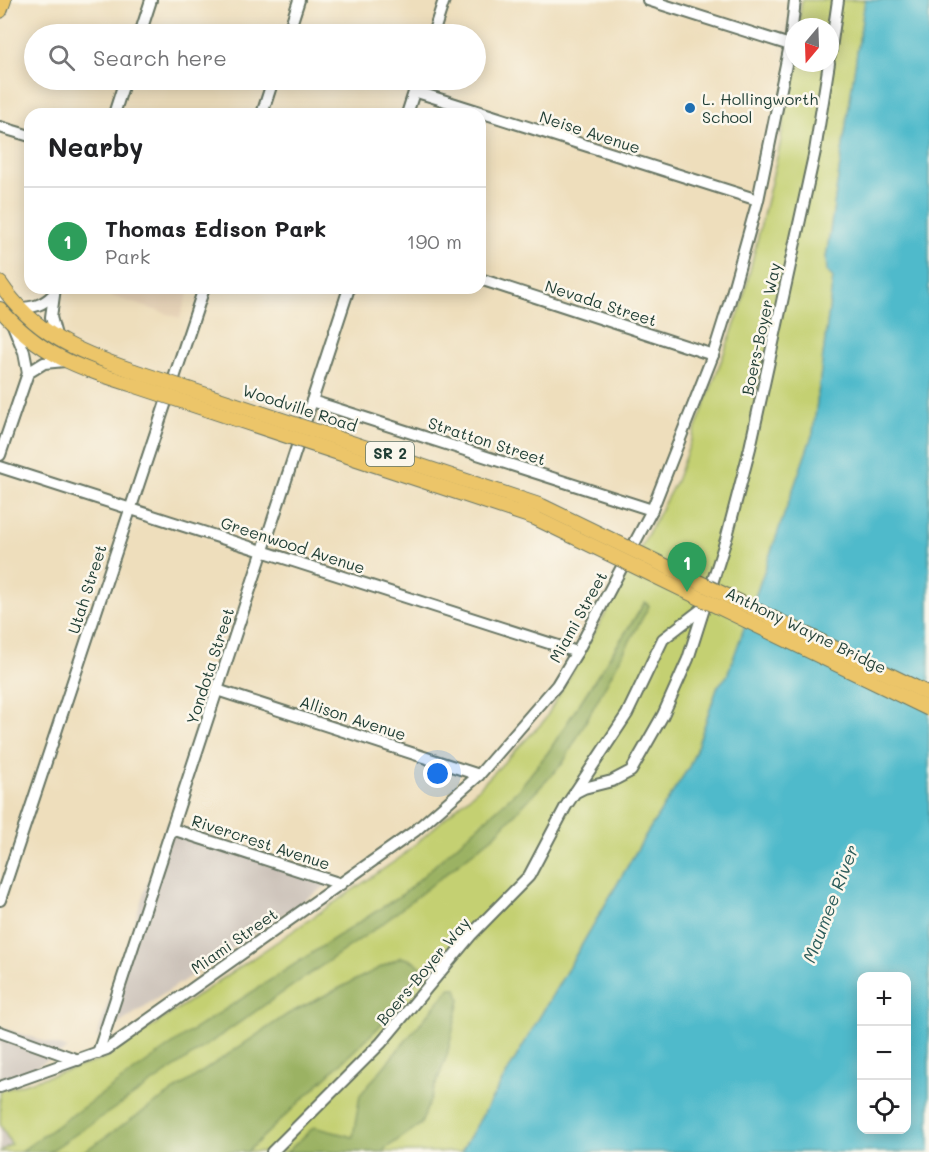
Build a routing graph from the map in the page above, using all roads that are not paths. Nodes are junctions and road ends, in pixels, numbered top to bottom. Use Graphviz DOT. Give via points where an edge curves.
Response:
graph roads {
  1 [pos="4,0"];
  2 [pos="151,0"];
  3 [pos="299,0"];
  4 [pos="444,0"];
  5 [pos="648,0"];
  6 [pos="795,0"];
  7 [pos="838,0"];
  8 [pos="0,11"];
  9 [pos="793,18"];
  10 [pos="835,18"];
  11 [pos="143,24"];
  12 [pos="291,24"];
  13 [pos="436,24"];
  14 [pos="785,43"];
  15 [pos="785,69"];
  16 [pos="827,72"];
  17 [pos="122,90"];
  18 [pos="270,90"];
  19 [pos="414,91"];
  20 [pos="116,108"];
  21 [pos="264,108"];
  22 [pos="409,108"];
  23 [pos="468,108"];
  24 [pos="486,114"];
  25 [pos="0,127"];
  26 [pos="24,134"];
  27 [pos="758,200"];
  28 [pos="486,281"];
  29 [pos="0,283"];
  30 [pos="52,294"];
  31 [pos="54,294"];
  32 [pos="202,294"];
  33 [pos="348,294"];
  34 [pos="18,308"];
  35 [pos="0,309"];
  36 [pos="11,322"];
  37 [pos="57,339"];
  38 [pos="713,355"];
  39 [pos="64,361"];
  40 [pos="28,373"];
  41 [pos="312,401"];
  42 [pos="0,455"];
  43 [pos="0,467"];
  44 [pos="130,508"];
  45 [pos="652,510"];
  46 [pos="263,551"];
  47 [pos="638,559"];
  48 [pos="708,598"];
  49 [pos="577,652"];
  50 [pos="218,690"];
  51 [pos="929,694"];
  52 [pos="929,709"];
  53 [pos="479,775"];
  54 [pos="574,793"];
  55 [pos="172,829"];
  56 [pos="341,884"];
  57 [pos="1,897"];
  58 [pos="0,1032"];
  59 [pos="98,1053"];
  60 [pos="78,1060"];
  61 [pos="0,1087"];
  62 [pos="272,1152"];
  1 -- 8 [label="main road"];
  2 -- 11 [label="street"];
  3 -- 12 [label="street"];
  4 -- 13 [label="street"];
  5 -- 14 [label="street"];
  6 -- 9 [label="street, Miami Street"];
  7 -- 10 [label="street"];
  15 -- 27 [label="street, Miami Street"];
  16 -- 48 [label="street, Boers-Boyer Way" via="752,439"];
  17 -- 20 [label="street"];
  18 -- 21 [label="street"];
  19 -- 22 [label="street"];
  19 -- 23 [label="street, Neise Avenue"];
  24 -- 27 [label="street, Neise Avenue"];
  25 -- 26 [label="street"];
  27 -- 38 [label="street, Miami Street"];
  28 -- 38 [label="street, Nevada Street"];
  29 -- 34 [label="main road, Woodville Road / SR 2"];
  30 -- 34 [label="street" via="46,302"];
  31 -- 37 [label="street" via="51,317"];
  32 -- 44 [label="street, Utah Street"];
  33 -- 41 [label="street, Yondota Street"];
  34 -- 37 [label="main road, Woodville Road / SR 2"];
  35 -- 36 [label="main road, Woodville Road / SR 2"];
  36 -- 39 [label="main road, Woodville Road / SR 2"];
  36 -- 40 [label="street"];
  37 -- 47 [label="main road, Woodville Road / SR 2, bridge" via="95,358 515,496 560,514"];
  38 -- 45 [label="street, Miami Street"];
  39 -- 40 [label="street" via="44,363"];
  39 -- 47 [label="main road, Woodville Road / SR 2, bridge" via="517,511"];
  40 -- 42 [label="street"];
  41 -- 45 [label="street, Stratton Street"];
  41 -- 46 [label="street, Yondota Street"];
  43 -- 44 [label="street, Greenwood Avenue"];
  44 -- 46 [label="street, Greenwood Avenue"];
  44 -- 57 [label="street, Utah Street"];
  45 -- 49 [label="street, Miami Street"];
  46 -- 49 [label="street, Greenwood Avenue"];
  46 -- 50 [label="street, Yondota Street"];
  47 -- 51 [label="main road, Anthony Wayne Bridge / SR 2, bridge"];
  47 -- 52 [label="main road, Anthony Wayne Bridge / SR 2, bridge"];
  48 -- 54 [label="street, Boers-Boyer Way" via="695,616 663,639 627,714"];
  48 -- 54 [label="street, Boers-Boyer Way" via="681,677 638,761 621,777"];
  49 -- 53 [label="street, Miami Street" via="557,685"];
  50 -- 53 [label="street, Allison Avenue"];
  50 -- 55 [label="street, Yondota Street"];
  53 -- 56 [label="street, Miami Street" via="415,831"];
  54 -- 62 [label="street, Boers-Boyer Way" via="521,886 471,935 381,1044"];
  55 -- 56 [label="street, Rivercrest Avenue"];
  55 -- 59 [label="street, Yondota Street"];
  56 -- 59 [label="street, Miami Street"];
  58 -- 60 [label="street"];
  59 -- 60 [label="street, Miami Street"];
  60 -- 61 [label="street, Miami Street"];
}
